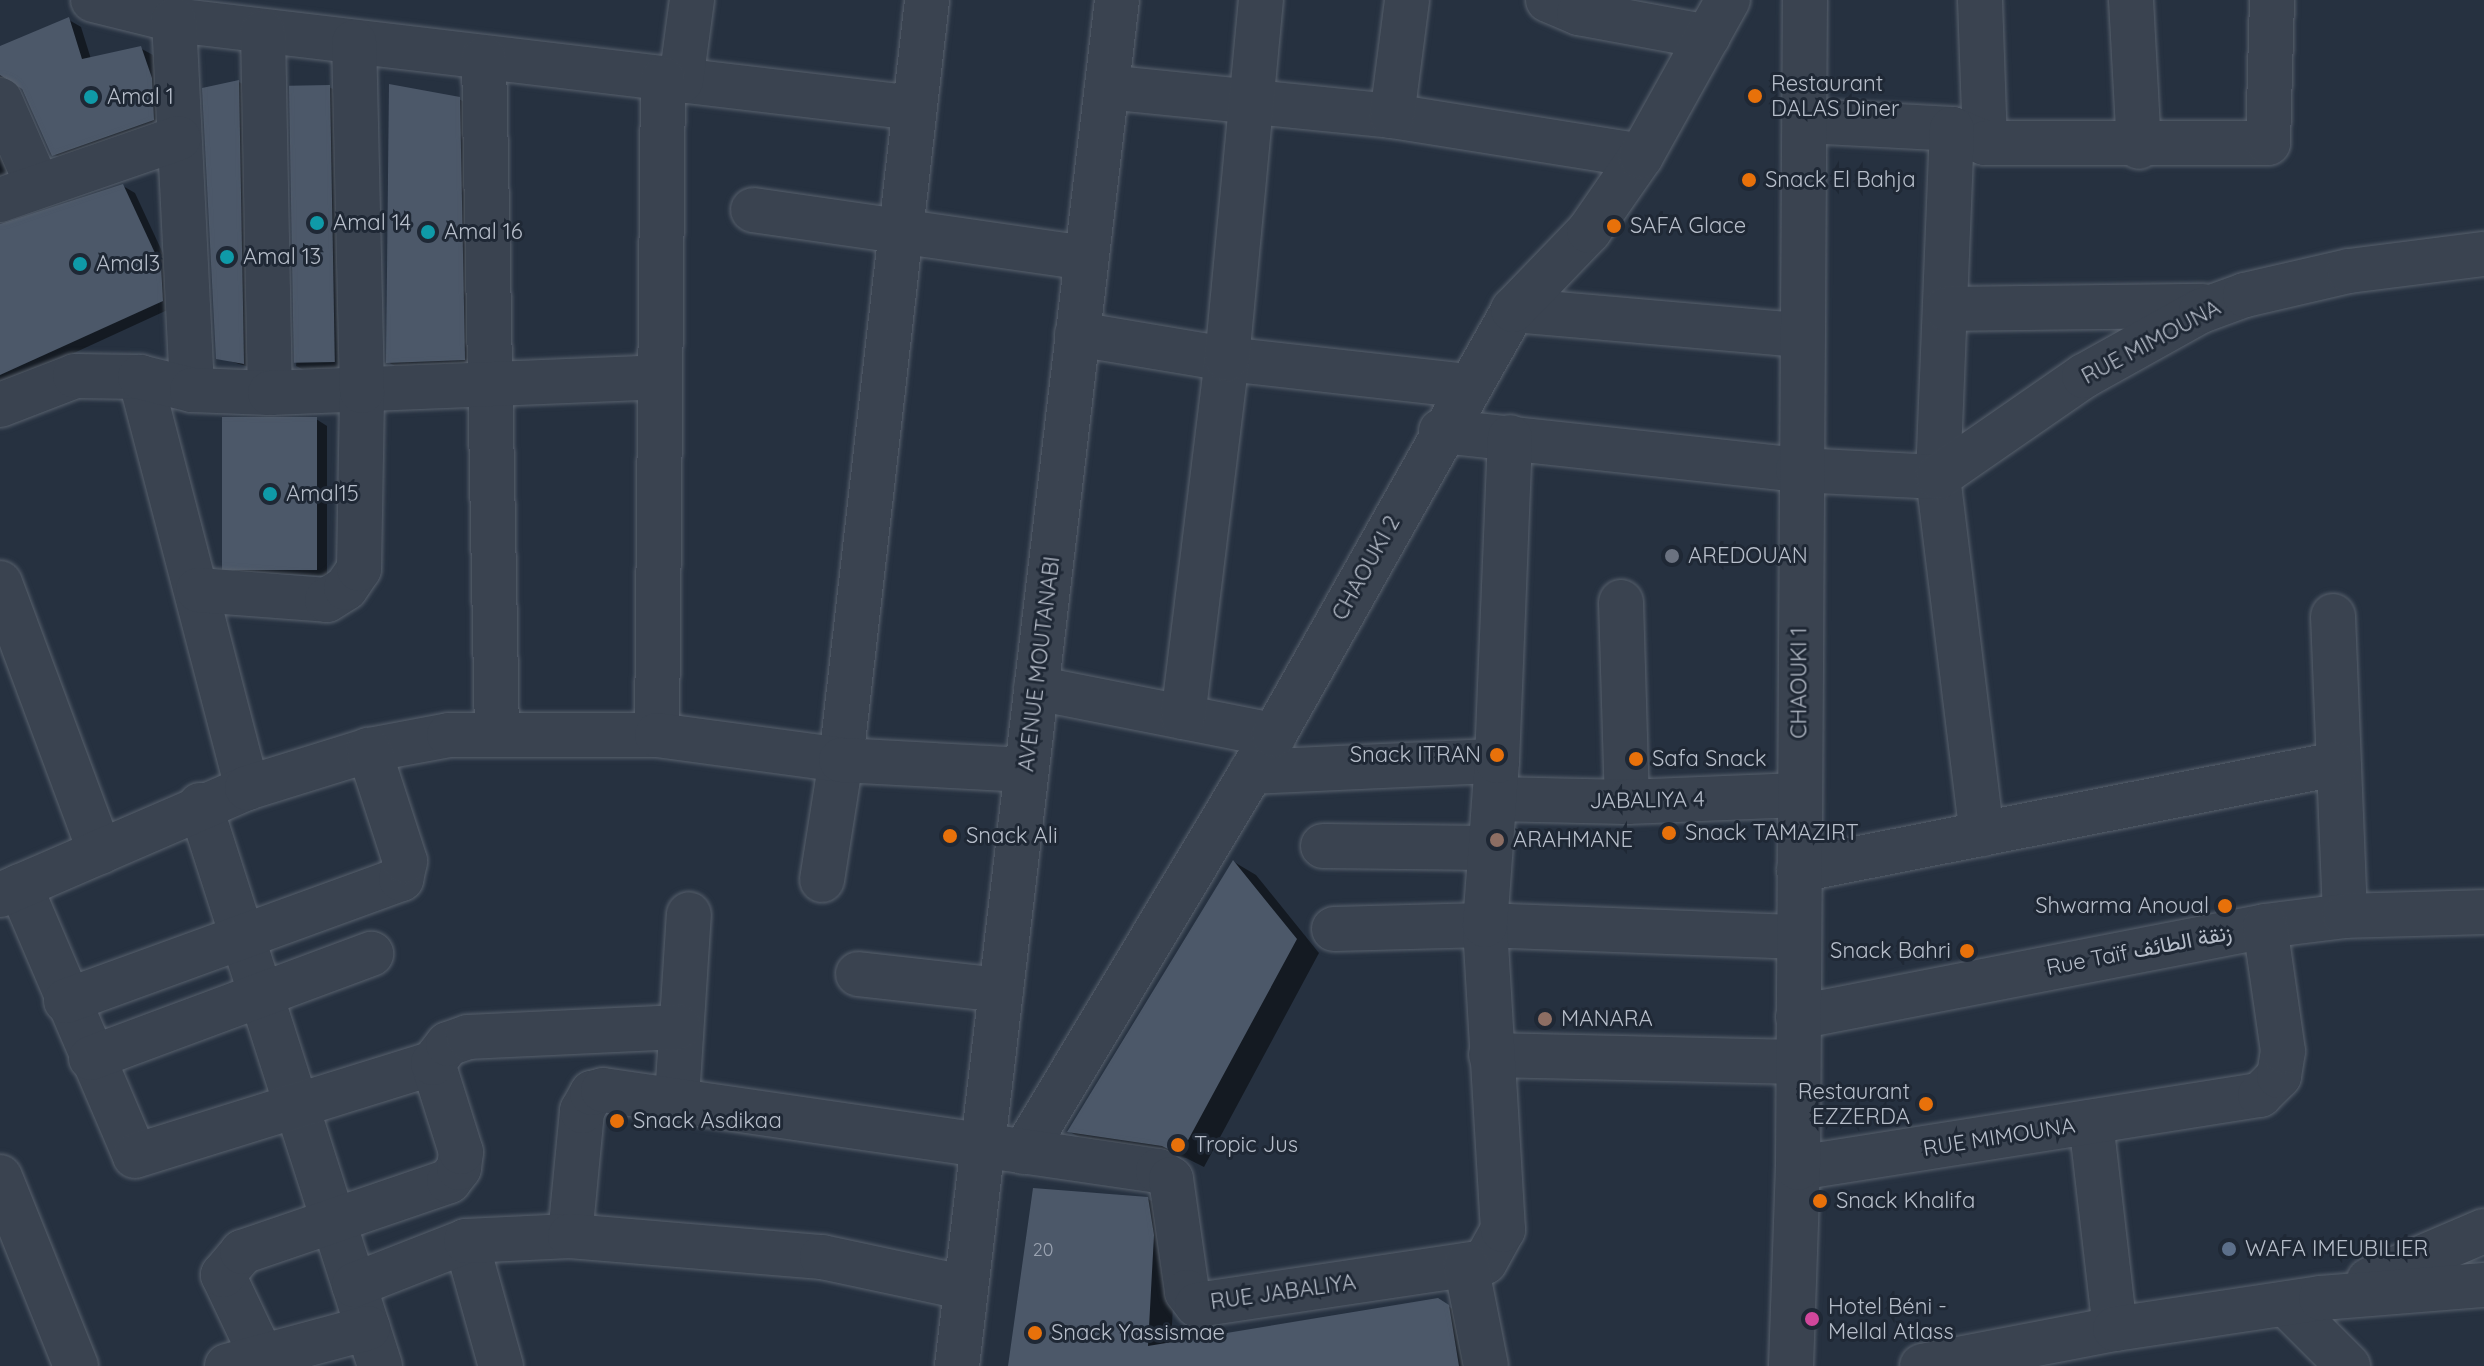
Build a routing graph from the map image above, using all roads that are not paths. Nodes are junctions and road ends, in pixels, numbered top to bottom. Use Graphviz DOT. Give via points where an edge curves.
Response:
graph roads {
  1 [pos="93,0"];
  2 [pos="692,0"];
  3 [pos="927,0"];
  4 [pos="1261,0"];
  5 [pos="1407,0"];
  6 [pos="1548,0"];
  7 [pos="1805,0"];
  8 [pos="1980,0"];
  9 [pos="2131,0"];
  10 [pos="2272,0"];
  11 [pos="1110,2"];
  12 [pos="185,14"];
  13 [pos="1718,18"];
  14 [pos="263,32"];
  15 [pos="354,42"];
  16 [pos="484,58"];
  17 [pos="672,80"];
  18 [pos="1107,87"];
  19 [pos="0,100"];
  20 [pos="1248,100"];
  21 [pos="914,108"];
  22 [pos="1392,116"];
  23 [pos="1806,121"];
  24 [pos="1968,136"];
  25 [pos="179,138"];
  26 [pos="2139,147"];
  27 [pos="1641,156"];
  28 [pos="19,193"];
  29 [pos="753,210"];
  30 [pos="900,229"];
  31 [pos="2484,254"];
  32 [pos="1087,258"];
  33 [pos="2215,306"];
  34 [pos="1946,309"];
  35 [pos="1513,310"];
  36 [pos="1077,334"];
  37 [pos="1801,335"];
  38 [pos="1227,359"];
  39 [pos="140,377"];
  40 [pos="660,377"];
  41 [pos="491,386"];
  42 [pos="1468,386"];
  43 [pos="192,390"];
  44 [pos="362,391"];
  45 [pos="270,393"];
  46 [pos="0,405"];
  47 [pos="1441,431"];
  48 [pos="1510,437"];
  49 [pos="1798,470"];
  50 [pos="1938,477"];
  51 [pos="0,583"];
  52 [pos="198,590"];
  53 [pos="1621,602"];
  54 [pos="2333,616"];
  55 [pos="8,626"];
  56 [pos="1036,688"];
  57 [pos="1183,717"];
  58 [pos="497,735"];
  59 [pos="657,735"];
  60 [pos="1274,735"];
  61 [pos="369,750"];
  62 [pos="841,760"];
  63 [pos="2336,764"];
  64 [pos="1026,770"];
  65 [pos="1251,772"];
  66 [pos="1496,780"];
  67 [pos="247,788"];
  68 [pos="1799,795"];
  69 [pos="1627,802"];
  70 [pos="200,805"];
  71 [pos="1982,834"];
  72 [pos="1323,846"];
  73 [pos="1487,848"];
  74 [pos="100,852"];
  75 [pos="1799,870"];
  76 [pos="822,880"];
  77 [pos="10,890"];
  78 [pos="2484,912"];
  79 [pos="689,914"];
  80 [pos="2345,916"];
  81 [pos="1485,925"];
  82 [pos="2265,926"];
  83 [pos="1334,929"];
  84 [pos="243,937"];
  85 [pos="1798,937"];
  86 [pos="371,954"];
  87 [pos="858,974"];
  88 [pos="1001,990"];
  89 [pos="261,994"];
  90 [pos="66,1001"];
  91 [pos="1798,1017"];
  92 [pos="679,1027"];
  93 [pos="1491,1055"];
  94 [pos="91,1058"];
  95 [pos="1798,1062"];
  96 [pos="433,1063"];
  97 [pos="677,1098"];
  98 [pos="297,1105"];
  99 [pos="2091,1122"];
  100 [pos="1003,1150"];
  101 [pos="1798,1168"];
  102 [pos="5,1204"];
  103 [pos="334,1222"];
  104 [pos="2484,1231"];
  105 [pos="570,1236"];
  106 [pos="466,1241"];
  107 [pos="1466,1265"];
  108 [pos="354,1285"];
  109 [pos="2484,1285"];
  110 [pos="2303,1301"];
  111 [pos="2115,1329"];
  112 [pos="956,1337"];
  113 [pos="374,1347"];
  114 [pos="244,1361"];
  115 [pos="76,1366"];
  116 [pos="501,1366"];
  117 [pos="1486,1366"];
  118 [pos="1791,1366"];
  119 [pos="1922,1366"];
  120 [pos="2348,1366"];
  1 -- 12 [label="street"];
  2 -- 17 [label="street"];
  3 -- 21 [label="street"];
  4 -- 20 [label="street"];
  5 -- 22 [label="street"];
  6 -- 13 [label="street" via="1579,13"];
  7 -- 23 [label="street, CHAOUKI 1"];
  8 -- 24 [label="street"];
  9 -- 26 [label="street"];
  10 -- 26 [label="street" via="2268,143"];
  11 -- 18 [label="street, AVENUE MOUTANABI"];
  12 -- 14 [label="street"];
  12 -- 25 [label="street"];
  13 -- 27 [label="street, CHAOUKI 2"];
  14 -- 15 [label="street"];
  14 -- 45 [label="street"];
  15 -- 16 [label="street"];
  15 -- 44 [label="street"];
  16 -- 17 [label="street"];
  16 -- 41 [label="street"];
  17 -- 21 [label="street"];
  17 -- 40 [label="street"];
  18 -- 20 [label="street"];
  18 -- 32 [label="street, AVENUE MOUTANABI"];
  19 -- 28 [label="street"];
  20 -- 22 [label="street"];
  20 -- 38 [label="street"];
  21 -- 30 [label="street"];
  22 -- 27 [label="street"];
  23 -- 24 [label="street"];
  23 -- 37 [label="street, CHAOUKI 1"];
  24 -- 26 [label="street"];
  24 -- 34 [label="street"];
  25 -- 28 [label="street"];
  25 -- 43 [label="street"];
  27 -- 35 [label="street, CHAOUKI 2" via="1589,231"];
  29 -- 30 [label="street"];
  30 -- 32 [label="street"];
  30 -- 62 [label="street"];
  31 -- 33 [label="street, RUE MIMOUNA" via="2349,271"];
  32 -- 36 [label="street, AVENUE MOUTANABI"];
  33 -- 34 [label="street"];
  33 -- 50 [label="street, RUE MIMOUNA" via="2084,376"];
  34 -- 50 [label="street"];
  35 -- 37 [label="street"];
  35 -- 42 [label="street, CHAOUKI 2"];
  36 -- 38 [label="street"];
  36 -- 56 [label="street, AVENUE MOUTANABI"];
  37 -- 49 [label="street, CHAOUKI 1"];
  38 -- 42 [label="street"];
  38 -- 57 [label="street"];
  39 -- 43 [label="street"];
  39 -- 46 [label="street" via="75,376"];
  39 -- 52 [label="street"];
  40 -- 41 [label="street"];
  40 -- 59 [label="street"];
  41 -- 44 [label="street"];
  41 -- 58 [label="street"];
  42 -- 47 [label="street, CHAOUKI 2"];
  43 -- 45 [label="street"];
  44 -- 45 [label="street"];
  44 -- 52 [label="street" via="359,569 346,588 327,600"];
  47 -- 48 [label="street"];
  47 -- 60 [label="street, CHAOUKI 2"];
  48 -- 49 [label="street"];
  48 -- 66 [label="street, RUE JABALIYA"];
  49 -- 50 [label="street"];
  49 -- 68 [label="street, CHAOUKI 1"];
  50 -- 71 [label="street"];
  51 -- 55 [label="street"];
  52 -- 67 [label="street"];
  53 -- 69 [label="street"];
  54 -- 63 [label="street"];
  55 -- 74 [label="street"];
  56 -- 57 [label="street"];
  56 -- 64 [label="street, AVENUE MOUTANABI"];
  57 -- 60 [label="street"];
  58 -- 59 [label="street"];
  58 -- 61 [label="street" via="449,735"];
  59 -- 62 [label="street"];
  60 -- 65 [label="street, CHAOUKI 2"];
  61 -- 67 [label="street"];
  61 -- 84 [label="street" via="405,861 401,879"];
  62 -- 64 [label="street"];
  62 -- 76 [label="street"];
  63 -- 71 [label="street"];
  63 -- 80 [label="street"];
  64 -- 88 [label="street, AVENUE MOUTANABI"];
  65 -- 66 [label="street, JABALIYA 4"];
  65 -- 100 [label="street, CHAOUKI 2"];
  66 -- 69 [label="street, JABALIYA 4"];
  66 -- 73 [label="street, RUE JABALIYA"];
  67 -- 70 [label="street"];
  68 -- 69 [label="street, JABALIYA 4"];
  68 -- 75 [label="street, CHAOUKI 1"];
  70 -- 74 [label="street"];
  70 -- 84 [label="street"];
  71 -- 75 [label="street"];
  72 -- 73 [label="street"];
  73 -- 81 [label="street, RUE JABALIYA"];
  74 -- 77 [label="street"];
  75 -- 85 [label="street, CHAOUKI 1"];
  77 -- 90 [label="street"];
  78 -- 80 [label="street, Rue Taïf زنقة الطائف"];
  79 -- 92 [label="street"];
  80 -- 82 [label="street, Rue Taïf زنقة الطائف"];
  81 -- 83 [label="street"];
  81 -- 85 [label="street"];
  81 -- 93 [label="street, RUE JABALIYA"];
  82 -- 91 [label="street, Rue Taïf زنقة الطائف"];
  82 -- 99 [label="street, RUE MIMOUNA" via="2282,1043 2280,1073 2260,1095"];
  84 -- 89 [label="street"];
  84 -- 90 [label="street"];
  85 -- 91 [label="street, CHAOUKI 1"];
  86 -- 89 [label="street"];
  87 -- 88 [label="street"];
  88 -- 100 [label="street, AVENUE MOUTANABI"];
  89 -- 94 [label="street"];
  89 -- 98 [label="street"];
  90 -- 94 [label="street"];
  91 -- 95 [label="street, CHAOUKI 1"];
  92 -- 96 [label="street" via="468,1037 448,1044"];
  92 -- 97 [label="street"];
  93 -- 95 [label="street"];
  93 -- 107 [label="street, RUE JABALIYA" via="1503,1230 1485,1262"];
  94 -- 98 [label="street" via="135,1156"];
  95 -- 101 [label="street, CHAOUKI 1"];
  96 -- 98 [label="street"];
  96 -- 103 [label="street" via="461,1152 459,1168 449,1181"];
  97 -- 100 [label="street"];
  97 -- 105 [label="street" via="592,1093 582,1111"];
  98 -- 103 [label="street"];
  99 -- 101 [label="street, RUE MIMOUNA"];
  99 -- 111 [label="street"];
  100 -- 107 [label="street, RUE JABALIYA" via="1158,1171 1171,1179 1187,1292 1197,1305"];
  100 -- 112 [label="street, AVENUE MOUTANABI"];
  101 -- 118 [label="street, CHAOUKI 1"];
  102 -- 115 [label="street"];
  103 -- 108 [label="street"];
  103 -- 114 [label="street" via="242,1252 223,1275"];
  104 -- 110 [label="street"];
  105 -- 106 [label="street"];
  105 -- 112 [label="street" via="822,1257"];
  106 -- 108 [label="street"];
  106 -- 116 [label="street"];
  107 -- 117 [label="street"];
  108 -- 113 [label="street"];
  109 -- 110 [label="street"];
  110 -- 111 [label="street"];
  110 -- 120 [label="street"];
  111 -- 119 [label="street"];
  113 -- 114 [label="street"];
}
